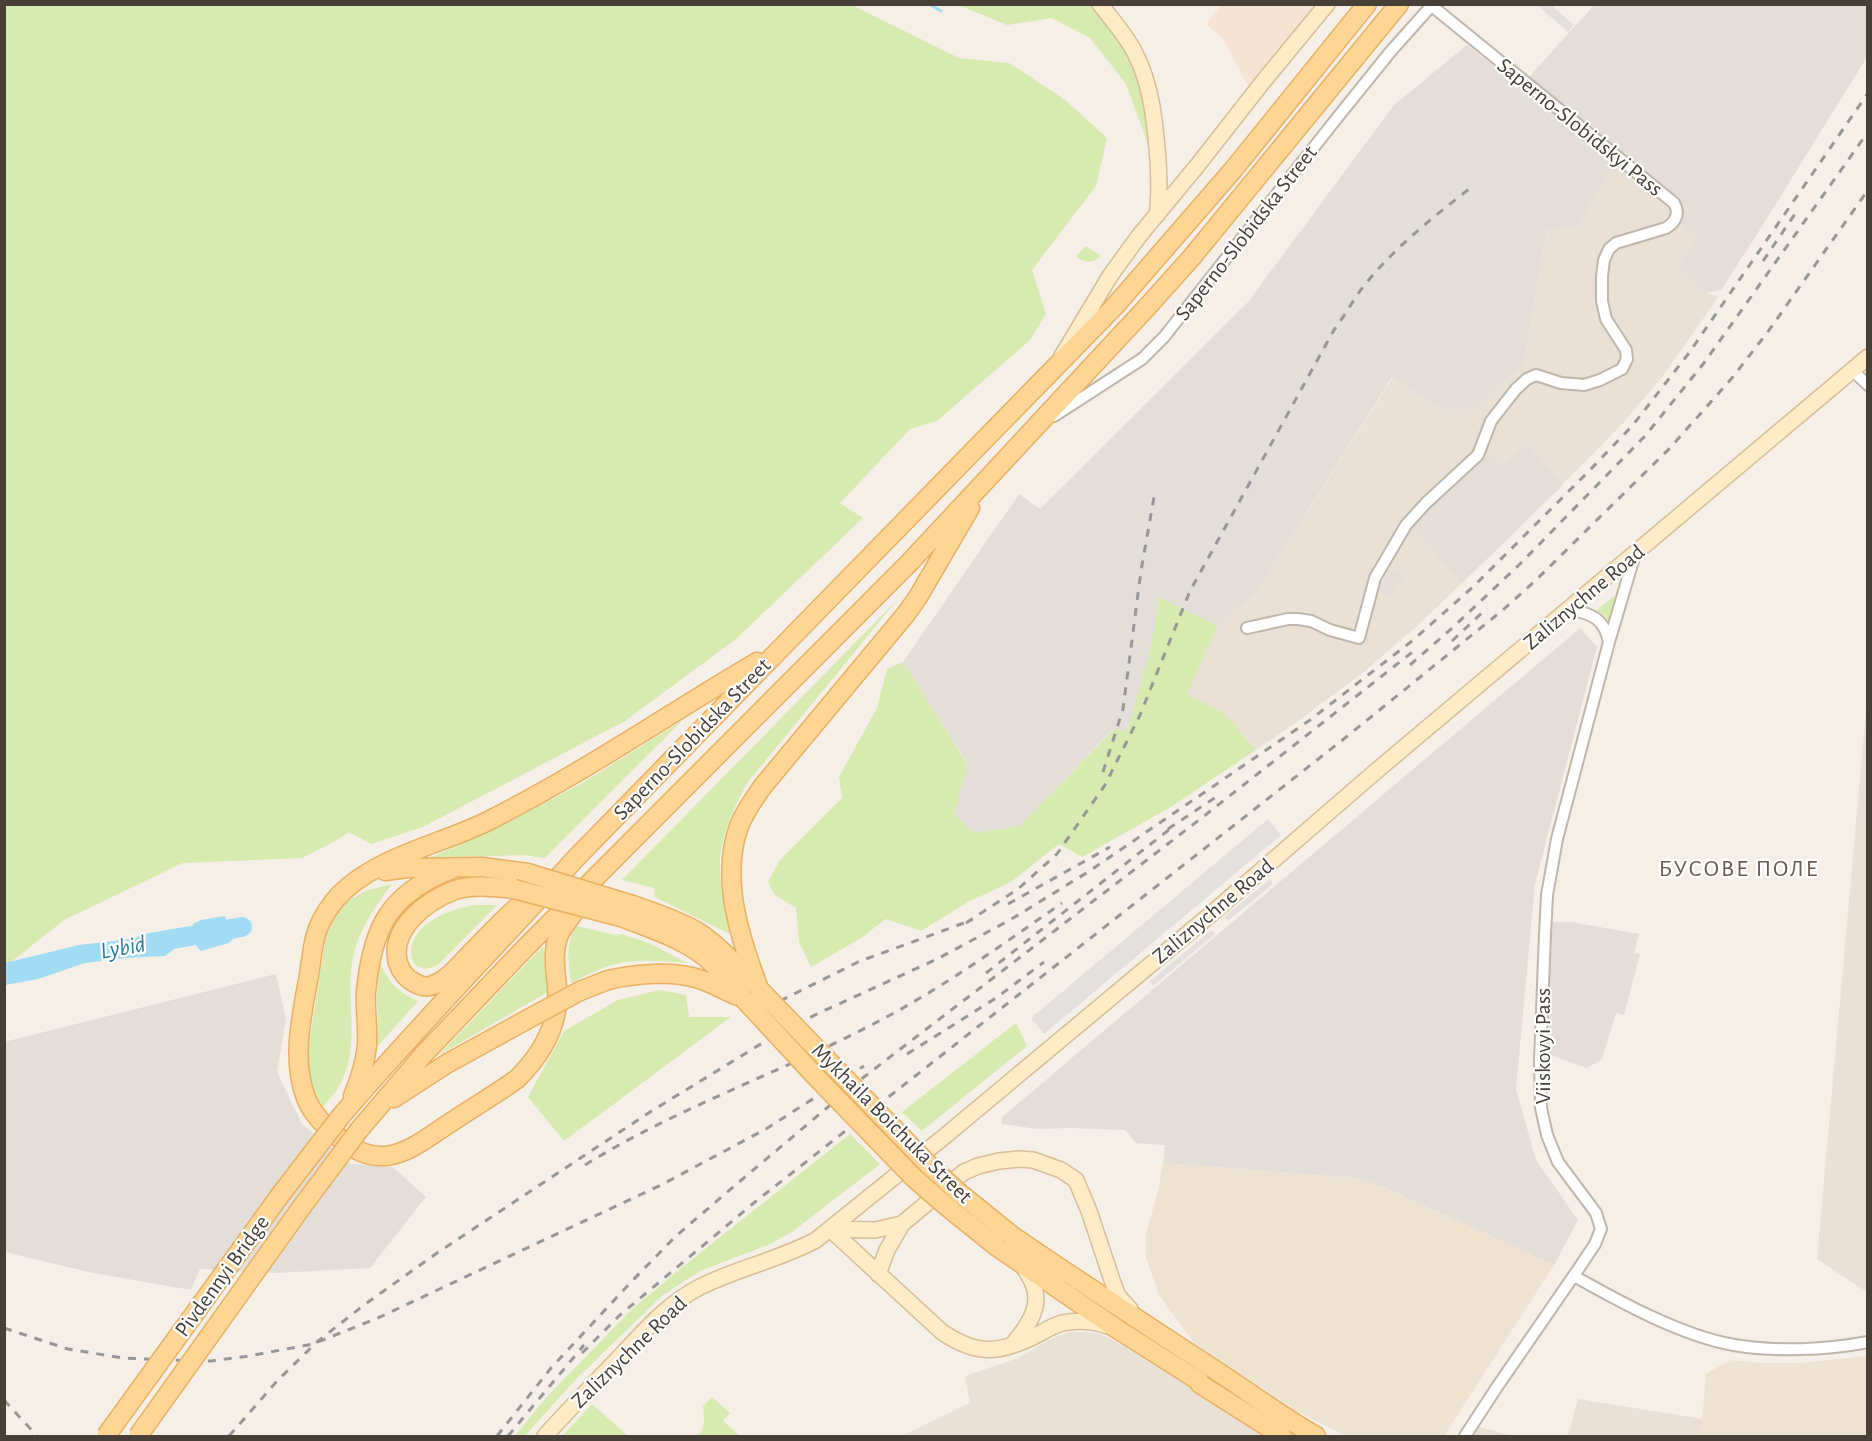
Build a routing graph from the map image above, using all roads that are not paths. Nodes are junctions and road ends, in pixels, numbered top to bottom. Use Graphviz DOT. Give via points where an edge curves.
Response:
graph roads {
  1 [pos="1100,4"];
  2 [pos="1327,4"];
  3 [pos="1366,4"];
  4 [pos="1399,4"];
  5 [pos="1433,5"];
  6 [pos="1157,215"];
  7 [pos="1868,357"];
  8 [pos="1053,371"];
  9 [pos="1852,371"];
  10 [pos="1868,385"];
  11 [pos="1031,431"];
  12 [pos="998,466"];
  13 [pos="1635,553"];
  14 [pos="1569,609"];
  15 [pos="1247,628"];
  16 [pos="1609,642"];
  17 [pos="780,649"];
  18 [pos="622,852"];
  19 [pos="575,859"];
  20 [pos="407,868"];
  21 [pos="452,868"];
  22 [pos="369,873"];
  23 [pos="410,890"];
  24 [pos="627,911"];
  25 [pos="759,988"];
  26 [pos="743,998"];
  27 [pos="344,1112"];
  28 [pos="373,1113"];
  29 [pos="359,1130"];
  30 [pos="902,1224"];
  31 [pos="830,1229"];
  32 [pos="1003,1240"];
  33 [pos="1023,1265"];
  34 [pos="878,1274"];
  35 [pos="1574,1276"];
  36 [pos="1117,1329"];
  37 [pos="1165,1338"];
  38 [pos="1868,1342"];
  39 [pos="1013,1345"];
  40 [pos="106,1437"];
  41 [pos="138,1437"];
  42 [pos="545,1437"];
  43 [pos="1282,1437"];
  44 [pos="1316,1437"];
  45 [pos="1464,1437"];
  1 -- 6 [label="street" via="1136,55 1148,87 1157,144"];
  2 -- 6 [label="street, Saperno-Slobidska Street"];
  3 -- 8 [label="main road, Saperno-Slobidska Street" via="1188,223"];
  4 -- 11 [label="main road, Saperno-Slobidska Street" via="1192,257"];
  5 -- 11 [label="street, Saperno-Slobidska Street" via="1391,51 1164,337 1121,374"];
  5 -- 15 [label="street, Saperno-Slobidskyi Pass" via="1674,203 1677,217 1666,228 1616,243 1604,260 1602,301 1606,320 1626,350 1622,369 1584,385 1536,375 1516,389 1491,421 1478,455 1406,525 1375,578 1359,638 1298,619"];
  6 -- 8 [label="street, Saperno-Slobidska Street" via="1110,276"];
  7 -- 9 [label="street, Zaliznychne Road"];
  8 -- 17 [label="main road, Saperno-Slobidska Street"];
  9 -- 10 [label="street"];
  9 -- 13 [label="street, Zaliznychne Road"];
  11 -- 12 [label="main road, Saperno-Slobidska Street"];
  12 -- 18 [label="main road, Saperno-Slobidska Street" via="910,562"];
  12 -- 25 [label="main road" via="918,597 763,786 739,825 733,847 733,887 738,926"];
  13 -- 14 [label="street, Zaliznychne Road"];
  13 -- 16 [label="street, Viiskovyi Pass"];
  14 -- 16 [label="street" via="1600,621"];
  14 -- 31 [label="street, Zaliznychne Road" via="1210,915"];
  16 -- 35 [label="street, Viiskovyi Pass" via="1557,839 1547,905 1541,1108 1558,1162 1596,1213 1601,1229"];
  17 -- 19 [label="main road, Saperno-Slobidska Street"];
  17 -- 22 [label="main road" via="570,776 485,822"];
  18 -- 22 [label="main road" via="557,938 558,991 552,1029 529,1067 503,1089 408,1150 374,1156 363,1154 339,1138 316,1115 306,1100 299,1073 300,1030 315,937 334,902"];
  18 -- 28 [label="main road, Saperno-Slobidska Street" via="423,1055"];
  19 -- 24 [label="main road, Mykhaila Boichuka Street, bridge" via="510,914 447,977 423,987 405,976 396,954 405,927 431,902 455,890 488,886 513,889"];
  19 -- 27 [label="main road, Saperno-Slobidska Street"];
  20 -- 21 [label="main road, Mykhaila Boichuka Street"];
  20 -- 22 [label="main road, Mykhaila Boichuka Street"];
  20 -- 23 [label="main road" via="416,874 417,880"];
  21 -- 23 [label="main road"];
  21 -- 24 [label="main road, Mykhaila Boichuka Street, bridge" via="528,873"];
  23 -- 27 [label="main road" via="390,910 372,952 362,1075"];
  24 -- 25 [label="main road, Mykhaila Boichuka Street" via="698,932"];
  24 -- 26 [label="main road, Mykhaila Boichuka Street" via="710,962"];
  25 -- 32 [label="main road, Mykhaila Boichuka Street, bridge"];
  26 -- 28 [label="main road, bridge" via="698,978 634,974 608,980 580,991 448,1063"];
  26 -- 32 [label="main road, Mykhaila Boichuka Street, bridge" via="913,1177 945,1205"];
  27 -- 40 [label="main road, Pivdennyi Bridge, bridge"];
  28 -- 29 [label="main road, Saperno-Slobidska Street"];
  29 -- 41 [label="main road, Pivdennyi Bridge, bridge"];
  30 -- 31 [label="street" via="875,1230"];
  30 -- 34 [label="street"];
  30 -- 37 [label="street" via="978,1166 1019,1159 1061,1170 1076,1180 1118,1296"];
  31 -- 34 [label="street"];
  31 -- 42 [label="street, Zaliznychne Road" via="803,1247 698,1287 676,1303 652,1323"];
  32 -- 33 [label="main road, Mykhaila Boichuka Street"];
  32 -- 37 [label="main road, Mykhaila Boichuka Street"];
  33 -- 36 [label="main road, Mykhaila Boichuka Street"];
  33 -- 39 [label="street" via="1034,1287 1034,1313"];
  34 -- 39 [label="street" via="956,1342 987,1351"];
  35 -- 38 [label="street" via="1689,1332 1733,1344 1806,1349"];
  35 -- 45 [label="street, Viiskovyi Pass"];
  36 -- 39 [label="street" via="1094,1322 1061,1323"];
  36 -- 43 [label="main road, Mykhaila Boichuka Street"];
  37 -- 44 [label="main road, Mykhaila Boichuka Street"];
}
